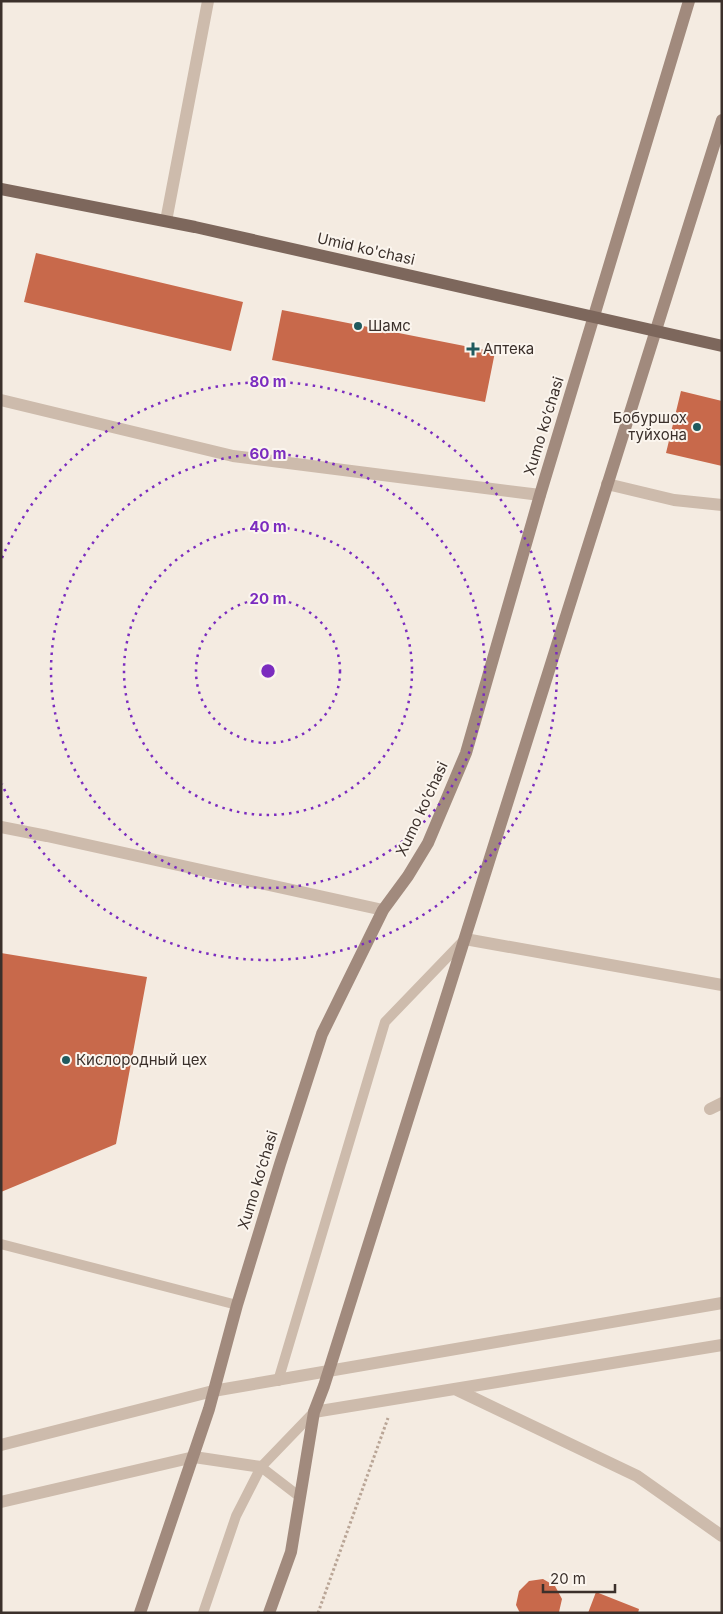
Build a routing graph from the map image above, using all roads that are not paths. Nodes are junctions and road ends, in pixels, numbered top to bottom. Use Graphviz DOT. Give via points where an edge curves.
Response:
graph roads {
  1 [pos="208,1"];
  2 [pos="689,1"];
  3 [pos="722,120"];
  4 [pos="1,189"];
  5 [pos="166,221"];
  6 [pos="594,318"];
  7 [pos="656,332"];
  8 [pos="722,346"];
  9 [pos="1,400"];
  10 [pos="607,484"];
  11 [pos="540,495"];
  12 [pos="722,505"];
  13 [pos="1,827"];
  14 [pos="383,910"];
  15 [pos="465,939"];
  16 [pos="722,985"];
  17 [pos="1,1244"];
  18 [pos="722,1303"];
  19 [pos="237,1305"];
  20 [pos="722,1346"];
  21 [pos="328,1372"];
  22 [pos="278,1381"];
  23 [pos="455,1390"];
  24 [pos="213,1391"];
  25 [pos="314,1412"];
  26 [pos="1,1445"];
  27 [pos="194,1457"];
  28 [pos="261,1468"];
  29 [pos="300,1497"];
  30 [pos="1,1502"];
  31 [pos="722,1536"];
  32 [pos="140,1613"];
  33 [pos="203,1613"];
  34 [pos="269,1613"];
  1 -- 5 [label="street"];
  2 -- 6 [label="main road, Xumo ko’chasi"];
  3 -- 7 [label="main road"];
  4 -- 5 [label="main road, Umid ko'chasi"];
  5 -- 6 [label="main road, Umid ko'chasi"];
  6 -- 7 [label="main road, Umid ko'chasi"];
  6 -- 11 [label="main road, Xumo ko’chasi"];
  7 -- 8 [label="main road, Umid ko'chasi"];
  7 -- 10 [label="main road"];
  9 -- 11 [label="street" via="233,456"];
  10 -- 12 [label="street" via="674,500"];
  10 -- 15 [label="main road"];
  11 -- 14 [label="main road, Xumo ko’chasi" via="466,753 428,843"];
  13 -- 14 [label="street"];
  14 -- 19 [label="main road, Xumo ko’chasi" via="322,1034"];
  15 -- 16 [label="street"];
  15 -- 21 [label="main road"];
  15 -- 22 [label="lane" via="385,1022"];
  17 -- 19 [label="lane"];
  18 -- 21 [label="street"];
  19 -- 24 [label="main road, Xumo ko’chasi"];
  20 -- 23 [label="street"];
  21 -- 22 [label="street"];
  21 -- 25 [label="main road"];
  22 -- 24 [label="street"];
  23 -- 25 [label="street"];
  23 -- 31 [label="street" via="637,1476"];
  24 -- 26 [label="street"];
  24 -- 27 [label="main road, Xumo ko’chasi"];
  25 -- 28 [label="lane"];
  25 -- 29 [label="main road"];
  27 -- 28 [label="street"];
  27 -- 30 [label="street"];
  27 -- 32 [label="main road, Xumo ko’chasi"];
  28 -- 29 [label="lane"];
  28 -- 33 [label="lane" via="236,1516"];
  29 -- 34 [label="main road" via="291,1552"];
}
